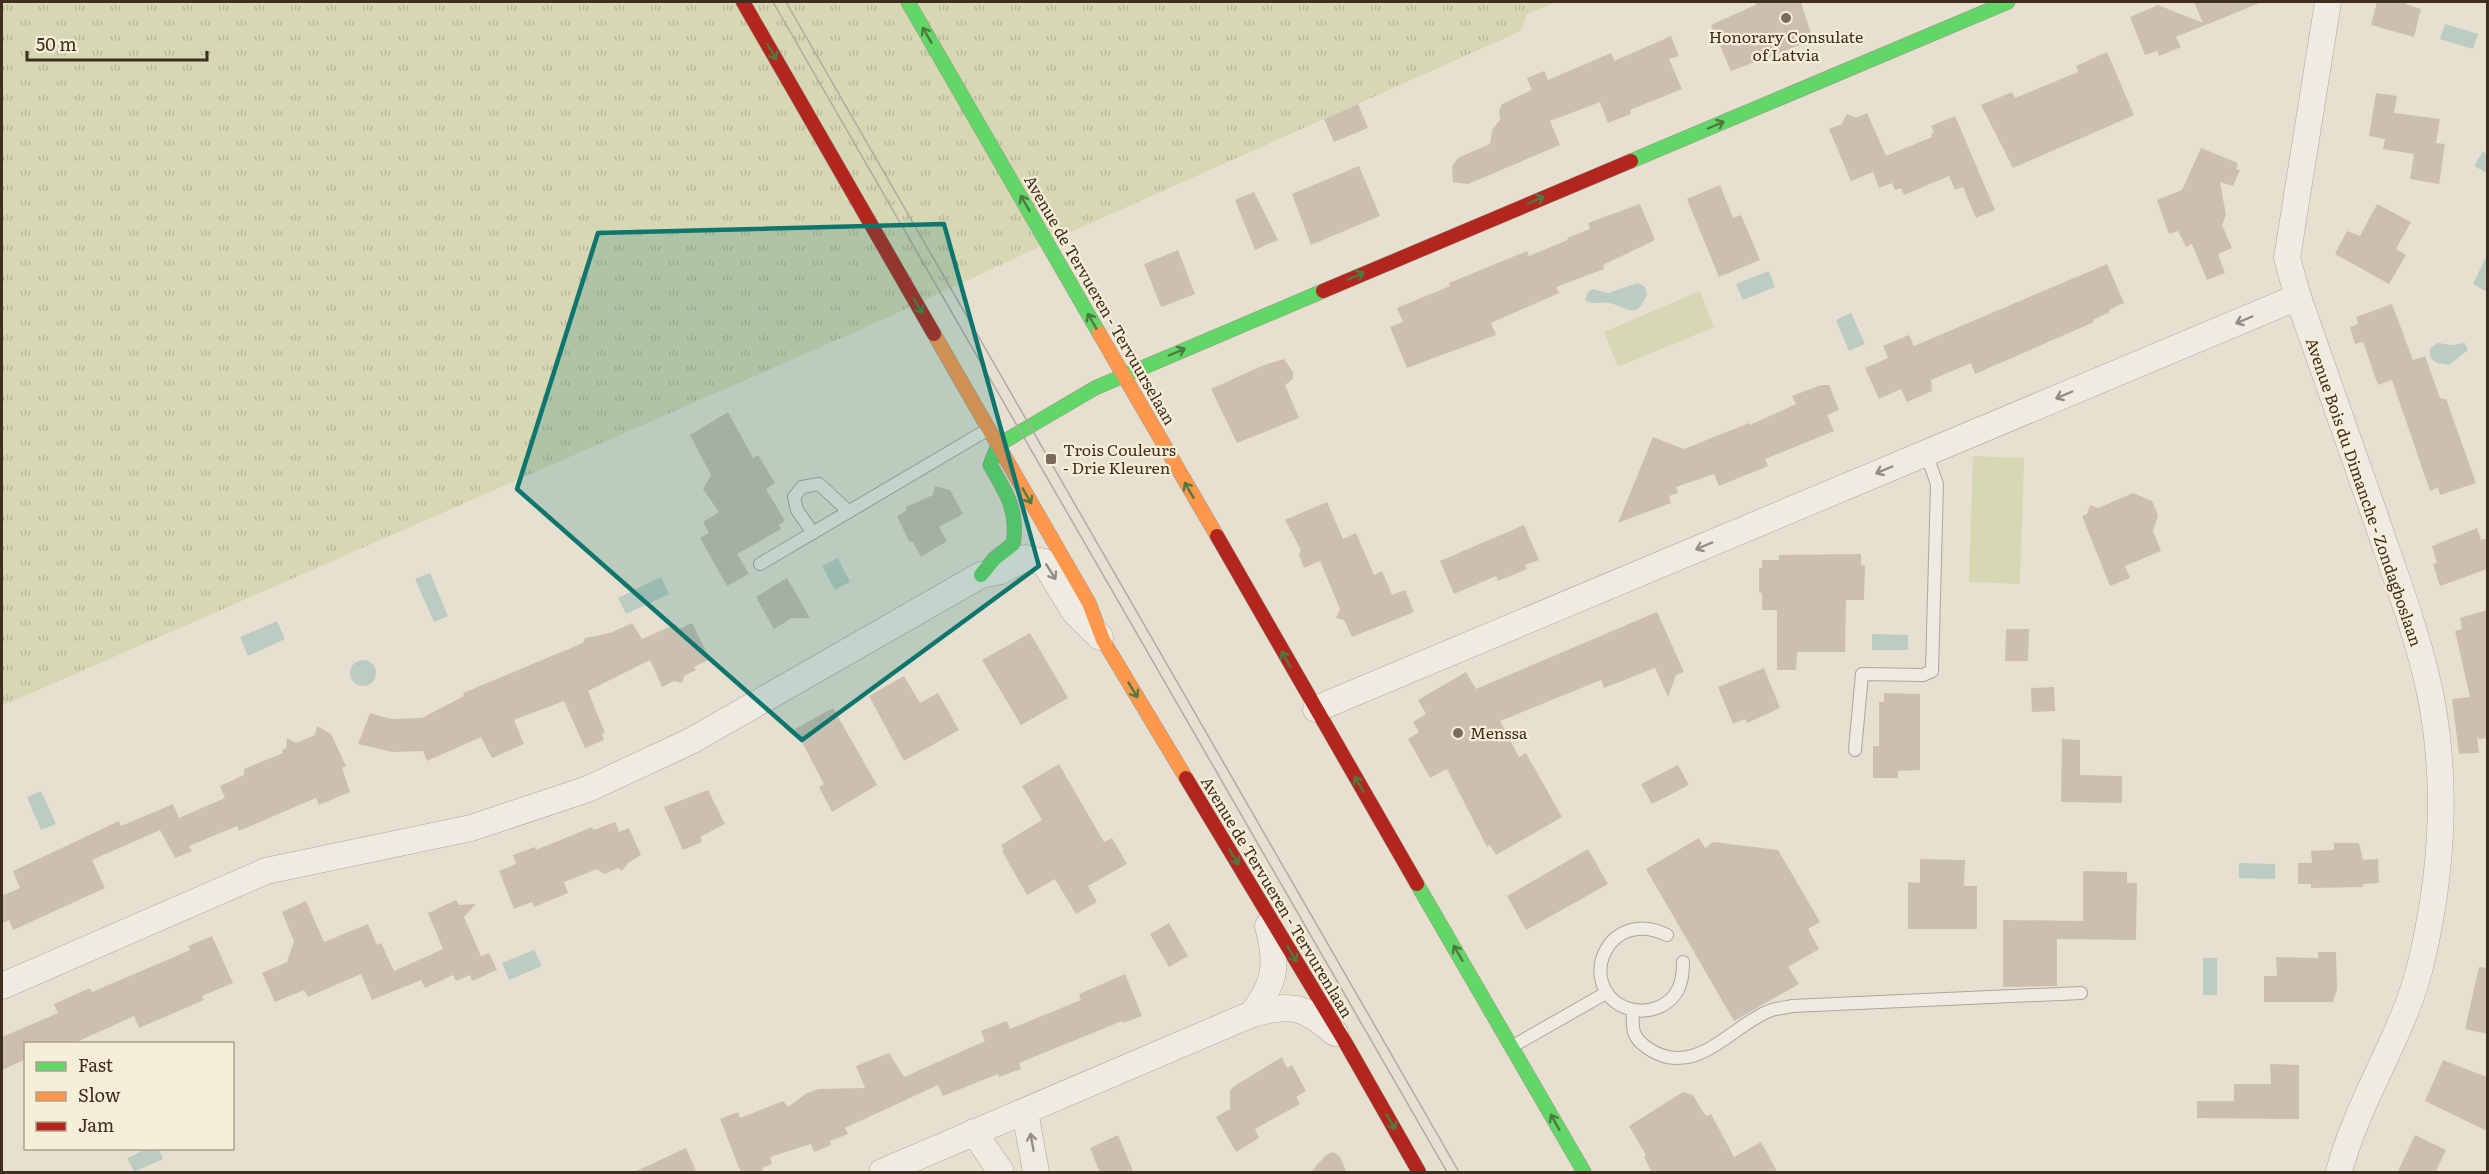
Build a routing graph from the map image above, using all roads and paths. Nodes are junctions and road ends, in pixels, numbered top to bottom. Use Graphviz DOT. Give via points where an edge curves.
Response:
graph roads {
  1 [pos="743,2"];
  2 [pos="908,2"];
  3 [pos="2007,2"];
  4 [pos="2328,2"];
  5 [pos="2298,297"];
  6 [pos="1123,376"];
  7 [pos="988,429"];
  8 [pos="998,445"];
  9 [pos="1926,453"];
  10 [pos="849,512"];
  11 [pos="813,533"];
  12 [pos="760,564"];
  13 [pos="981,575"];
  14 [pos="1103,640"];
  15 [pos="1316,710"];
  16 [pos="1855,750"];
  17 [pos="1262,904"];
  18 [pos="1667,935"];
  19 [pos="1683,962"];
  20 [pos="2,986"];
  21 [pos="1606,993"];
  22 [pos="2081,993"];
  23 [pos="1633,1010"];
  24 [pos="1252,1014"];
  25 [pos="1345,1042"];
  26 [pos="1512,1046"];
  27 [pos="1026,1112"];
  28 [pos="974,1132"];
  29 [pos="882,1173"];
  30 [pos="1001,1173"];
  31 [pos="1036,1173"];
  32 [pos="1419,1173"];
  33 [pos="1584,1173"];
  34 [pos="2339,1173"];
  1 -- 7 [label="main road, one-way"];
  6 -- 2 [label="main road, Avenue de Tervueren - Tervuurselaan, one-way"];
  6 -- 3 [label="main road, one-way"];
  4 -- 5 [label="street, Avenue Bois du Dimanche - Zondagboslaan" via="2287,258"];
  5 -- 9 [label="street, one-way"];
  5 -- 34 [label="street, Avenue Bois du Dimanche - Zondagboslaan" via="2413,625 2433,708 2440,780 2435,892 2422,961 2397,1037 2354,1125"];
  6 -- 8 [label="main road" via="1095,388"];
  15 -- 6 [label="main road, Avenue de Tervueren - Tervuurselaan, one-way"];
  7 -- 8 [label="main road"];
  7 -- 10 [label="lane"];
  8 -- 13 [label="main road" via="990,465 1016,510 1017,529 1013,544"];
  8 -- 14 [label="main road, one-way" via="1089,603"];
  9 -- 15 [label="street, one-way"];
  9 -- 16 [label="lane" via="1936,484 1932,671 1923,675 1862,674"];
  10 -- 11 [label="lane"];
  10 -- 11 [label="lane" via="819,484 802,487 794,497 797,510"];
  11 -- 12 [label="lane"];
  13 -- 14 [label="street, one-way" via="1001,571 1025,558 1044,562 1074,611"];
  13 -- 20 [label="street" via="691,741 588,789 471,828 266,871"];
  14 -- 17 [label="main road, Avenue de Tervueren - Tervurenlaan, one-way"];
  26 -- 15 [label="main road, one-way"];
  17 -- 24 [label="street" via="1275,951 1275,968 1270,987"];
  17 -- 25 [label="main road, Avenue de Tervueren - Tervurenlaan, one-way"];
  18 -- 21 [label="lane" via="1654,929 1635,928 1618,935 1601,959 1601,980"];
  19 -- 23 [label="lane" via="1683,980 1666,1004 1651,1011"];
  21 -- 23 [label="lane"];
  21 -- 26 [label="lane"];
  22 -- 23 [label="lane" via="1792,1006 1769,1011 1687,1059 1668,1058 1636,1040 1632,1031"];
  24 -- 25 [label="street" via="1294,1007 1314,1015"];
  24 -- 27 [label="street"];
  25 -- 32 [label="main road, Avenue de Tervueren - Tervurenlaan, one-way"];
  33 -- 26 [label="main road, one-way"];
  27 -- 28 [label="street"];
  31 -- 27 [label="street, one-way"];
  28 -- 29 [label="street"];
  28 -- 30 [label="street"];
}
